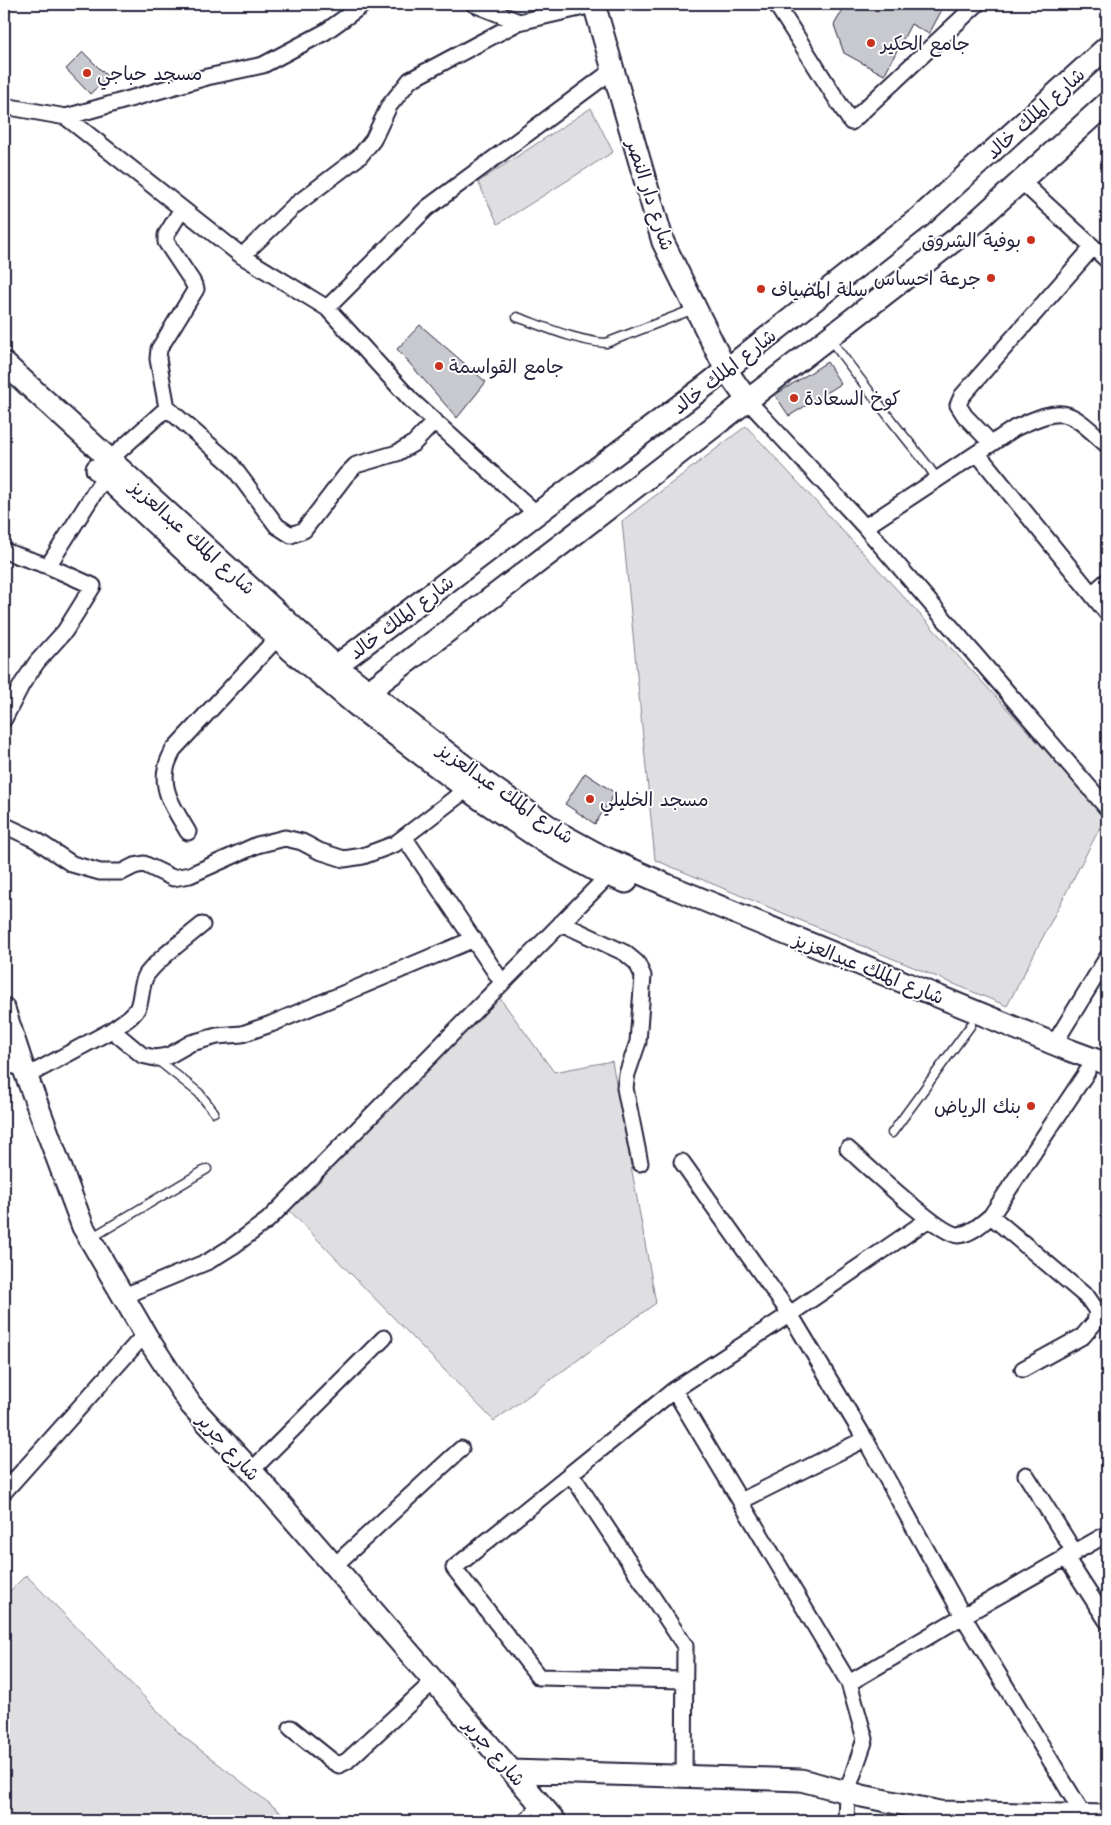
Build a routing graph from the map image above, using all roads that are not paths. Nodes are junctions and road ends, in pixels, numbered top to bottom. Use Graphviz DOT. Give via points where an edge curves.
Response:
graph roads {
  1 [pos="364,4"];
  2 [pos="474,4"];
  3 [pos="595,4"];
  4 [pos="776,4"];
  5 [pos="976,4"];
  6 [pos="519,22"];
  7 [pos="1107,47"];
  8 [pos="613,70"];
  9 [pos="1107,103"];
  10 [pos="4,106"];
  11 [pos="66,117"];
  12 [pos="1021,181"];
  13 [pos="182,209"];
  14 [pos="1093,247"];
  15 [pos="242,256"];
  16 [pos="1107,260"];
  17 [pos="327,308"];
  18 [pos="696,308"];
  19 [pos="516,317"];
  20 [pos="829,338"];
  21 [pos="4,363"];
  22 [pos="726,370"];
  23 [pos="4,382"];
  24 [pos="748,401"];
  25 [pos="167,408"];
  26 [pos="435,421"];
  27 [pos="991,443"];
  28 [pos="1107,445"];
  29 [pos="977,452"];
  30 [pos="107,468"];
  31 [pos="937,479"];
  32 [pos="537,514"];
  33 [pos="865,527"];
  34 [pos="4,551"];
  35 [pos="48,566"];
  36 [pos="1107,581"];
  37 [pos="1092,594"];
  38 [pos="1107,613"];
  39 [pos="278,637"];
  40 [pos="331,672"];
  41 [pos="363,698"];
  42 [pos="4,719"];
  43 [pos="467,789"];
  44 [pos="1107,808"];
  45 [pos="4,825"];
  46 [pos="188,832"];
  47 [pos="404,837"];
  48 [pos="609,875"];
  49 [pos="561,923"];
  50 [pos="202,925"];
  51 [pos="474,939"];
  52 [pos="1107,958"];
  53 [pos="502,982"];
  54 [pos="4,1009"];
  55 [pos="971,1025"];
  56 [pos="112,1030"];
  57 [pos="1054,1044"];
  58 [pos="156,1058"];
  59 [pos="1107,1064"];
  60 [pos="18,1069"];
  61 [pos="1087,1072"];
  62 [pos="1107,1079"];
  63 [pos="214,1112"];
  64 [pos="892,1133"];
  65 [pos="848,1149"];
  66 [pos="682,1162"];
  67 [pos="640,1163"];
  68 [pos="208,1169"];
  69 [pos="990,1216"];
  70 [pos="929,1219"];
  71 [pos="90,1239"];
  72 [pos="124,1296"];
  73 [pos="790,1314"];
  74 [pos="145,1334"];
  75 [pos="384,1338"];
  76 [pos="1023,1369"];
  77 [pos="674,1390"];
  78 [pos="865,1439"];
  79 [pos="461,1449"];
  80 [pos="251,1471"];
  81 [pos="570,1474"];
  82 [pos="1026,1475"];
  83 [pos="4,1492"];
  84 [pos="741,1501"];
  85 [pos="1107,1534"];
  86 [pos="1070,1555"];
  87 [pos="334,1566"];
  88 [pos="963,1616"];
  89 [pos="1107,1621"];
  90 [pos="684,1680"];
  91 [pos="434,1681"];
  92 [pos="849,1683"];
  93 [pos="291,1728"];
  94 [pos="511,1771"];
  95 [pos="684,1776"];
  96 [pos="846,1792"];
  97 [pos="540,1803"];
  98 [pos="1084,1814"];
  99 [pos="1107,1816"];
  100 [pos="520,1821"];
  101 [pos="555,1821"];
  102 [pos="846,1821"];
  1 -- 11 [label="street" via="325,32 263,65"];
  2 -- 6 [label="street"];
  3 -- 6 [label="street"];
  3 -- 8 [label="street, شارع دار النصر"];
  4 -- 5 [label="street" via="851,122"];
  6 -- 15 [label="street" via="410,80 389,106 373,140 360,156 294,206"];
  7 -- 22 [label="street, شارع الملك خالد" via="920,217"];
  8 -- 17 [label="street" via="427,208"];
  8 -- 18 [label="street, شارع دار النصر" via="663,242"];
  9 -- 12 [label="street, شارع الملك خالد"];
  10 -- 11 [label="street"];
  11 -- 13 [label="street"];
  12 -- 14 [label="street"];
  12 -- 20 [label="street, شارع الملك خالد" via="965,232"];
  13 -- 15 [label="street"];
  13 -- 25 [label="street" via="166,235 166,242 196,289 159,348 158,360"];
  14 -- 16 [label="street"];
  14 -- 27 [label="street" via="962,396 958,405 961,410"];
  15 -- 17 [label="street"];
  17 -- 26 [label="street" via="411,400"];
  18 -- 19 [label="lane" via="606,343"];
  18 -- 22 [label="street, شارع دار النصر"];
  20 -- 24 [label="street, شارع الملك خالد"];
  20 -- 31 [label="lane"];
  21 -- 30 [label="street, شارع الملك عبدالعزيز"];
  22 -- 24 [label="street, شارع دار النصر"];
  22 -- 32 [label="street, شارع الملك خالد"];
  23 -- 30 [label="street, شارع الملك عبدالعزيز"];
  24 -- 33 [label="street"];
  24 -- 41 [label="street, شارع الملك خالد"];
  25 -- 26 [label="street" via="230,463 277,526 291,535 304,530 356,465 397,453 414,443"];
  25 -- 30 [label="street"];
  26 -- 32 [label="street"];
  27 -- 28 [label="street" via="1039,417 1057,413 1070,415 1082,422"];
  27 -- 29 [label="street"];
  29 -- 31 [label="street"];
  29 -- 37 [label="street"];
  30 -- 35 [label="street"];
  30 -- 39 [label="street, شارع الملك عبدالعزيز"];
  30 -- 40 [label="street, شارع الملك عبدالعزيز"];
  31 -- 33 [label="street"];
  32 -- 40 [label="street, شارع الملك خالد"];
  33 -- 44 [label="street"];
  34 -- 35 [label="street"];
  35 -- 42 [label="street" via="93,586 65,631 22,684"];
  36 -- 37 [label="street"];
  37 -- 38 [label="street"];
  39 -- 40 [label="street, شارع الملك عبدالعزيز"];
  39 -- 46 [label="street" via="173,750 166,768 165,786"];
  40 -- 41 [label="street, شارع الملك عبدالعزيز"];
  41 -- 43 [label="street, شارع الملك عبدالعزيز"];
  41 -- 57 [label="street, شارع الملك عبدالعزيز" via="557,832 601,856"];
  43 -- 47 [label="street"];
  43 -- 48 [label="street, شارع الملك عبدالعزيز" via="548,844"];
  45 -- 47 [label="street" via="36,840 72,864 100,872 122,872 144,864 173,878 190,876 257,846 285,838 344,859 396,844"];
  47 -- 51 [label="street"];
  48 -- 49 [label="street"];
  48 -- 55 [label="street, شارع الملك عبدالعزيز"];
  49 -- 53 [label="street"];
  49 -- 67 [label="street" via="625,952 637,963 643,976 638,1042 625,1088"];
  50 -- 56 [label="street" via="158,962 146,976 135,1012"];
  51 -- 53 [label="street"];
  51 -- 58 [label="street" via="271,1024 242,1034 191,1043 168,1056"];
  52 -- 57 [label="street"];
  53 -- 72 [label="street" via="268,1220 209,1261"];
  54 -- 60 [label="street, شارع جرير"];
  55 -- 61 [label="street, شارع الملك عبدالعزيز"];
  55 -- 64 [label="lane"];
  56 -- 58 [label="street" via="142,1055"];
  56 -- 60 [label="street"];
  57 -- 59 [label="street, شارع الملك عبدالعزيز"];
  58 -- 63 [label="lane" via="199,1093"];
  60 -- 71 [label="street, شارع جرير"];
  61 -- 62 [label="street, شارع الملك عبدالعزيز"];
  61 -- 69 [label="street"];
  65 -- 70 [label="street"];
  66 -- 73 [label="street"];
  68 -- 71 [label="lane"];
  69 -- 70 [label="street" via="976,1229 957,1235"];
  69 -- 76 [label="street" via="1088,1298 1097,1311 1095,1322 1084,1336"];
  70 -- 73 [label="street"];
  71 -- 72 [label="street, شارع جرير"];
  72 -- 74 [label="street, شارع جرير"];
  73 -- 77 [label="street"];
  73 -- 78 [label="street"];
  74 -- 80 [label="street, شارع جرير" via="191,1405"];
  74 -- 83 [label="street"];
  75 -- 80 [label="street"];
  77 -- 81 [label="street"];
  77 -- 84 [label="street"];
  78 -- 84 [label="street"];
  78 -- 88 [label="street"];
  79 -- 87 [label="street"];
  80 -- 87 [label="street, شارع جرير"];
  81 -- 90 [label="street" via="684,1646"];
  81 -- 90 [label="street" via="454,1568 539,1677"];
  82 -- 86 [label="street"];
  84 -- 92 [label="street"];
  85 -- 86 [label="street"];
  86 -- 88 [label="street"];
  86 -- 89 [label="street"];
  87 -- 91 [label="street, شارع جرير"];
  88 -- 92 [label="street"];
  88 -- 98 [label="street"];
  90 -- 95 [label="street"];
  91 -- 93 [label="street" via="348,1761 339,1765"];
  91 -- 94 [label="street, شارع جرير"];
  92 -- 96 [label="street" via="865,1739"];
  94 -- 95 [label="street"];
  94 -- 97 [label="street, شارع جرير"];
  95 -- 96 [label="street" via="801,1780"];
  96 -- 98 [label="street" via="940,1812"];
  96 -- 102 [label="street"];
  97 -- 100 [label="lane"];
  97 -- 101 [label="street, شارع جرير"];
  98 -- 99 [label="street"];
}
